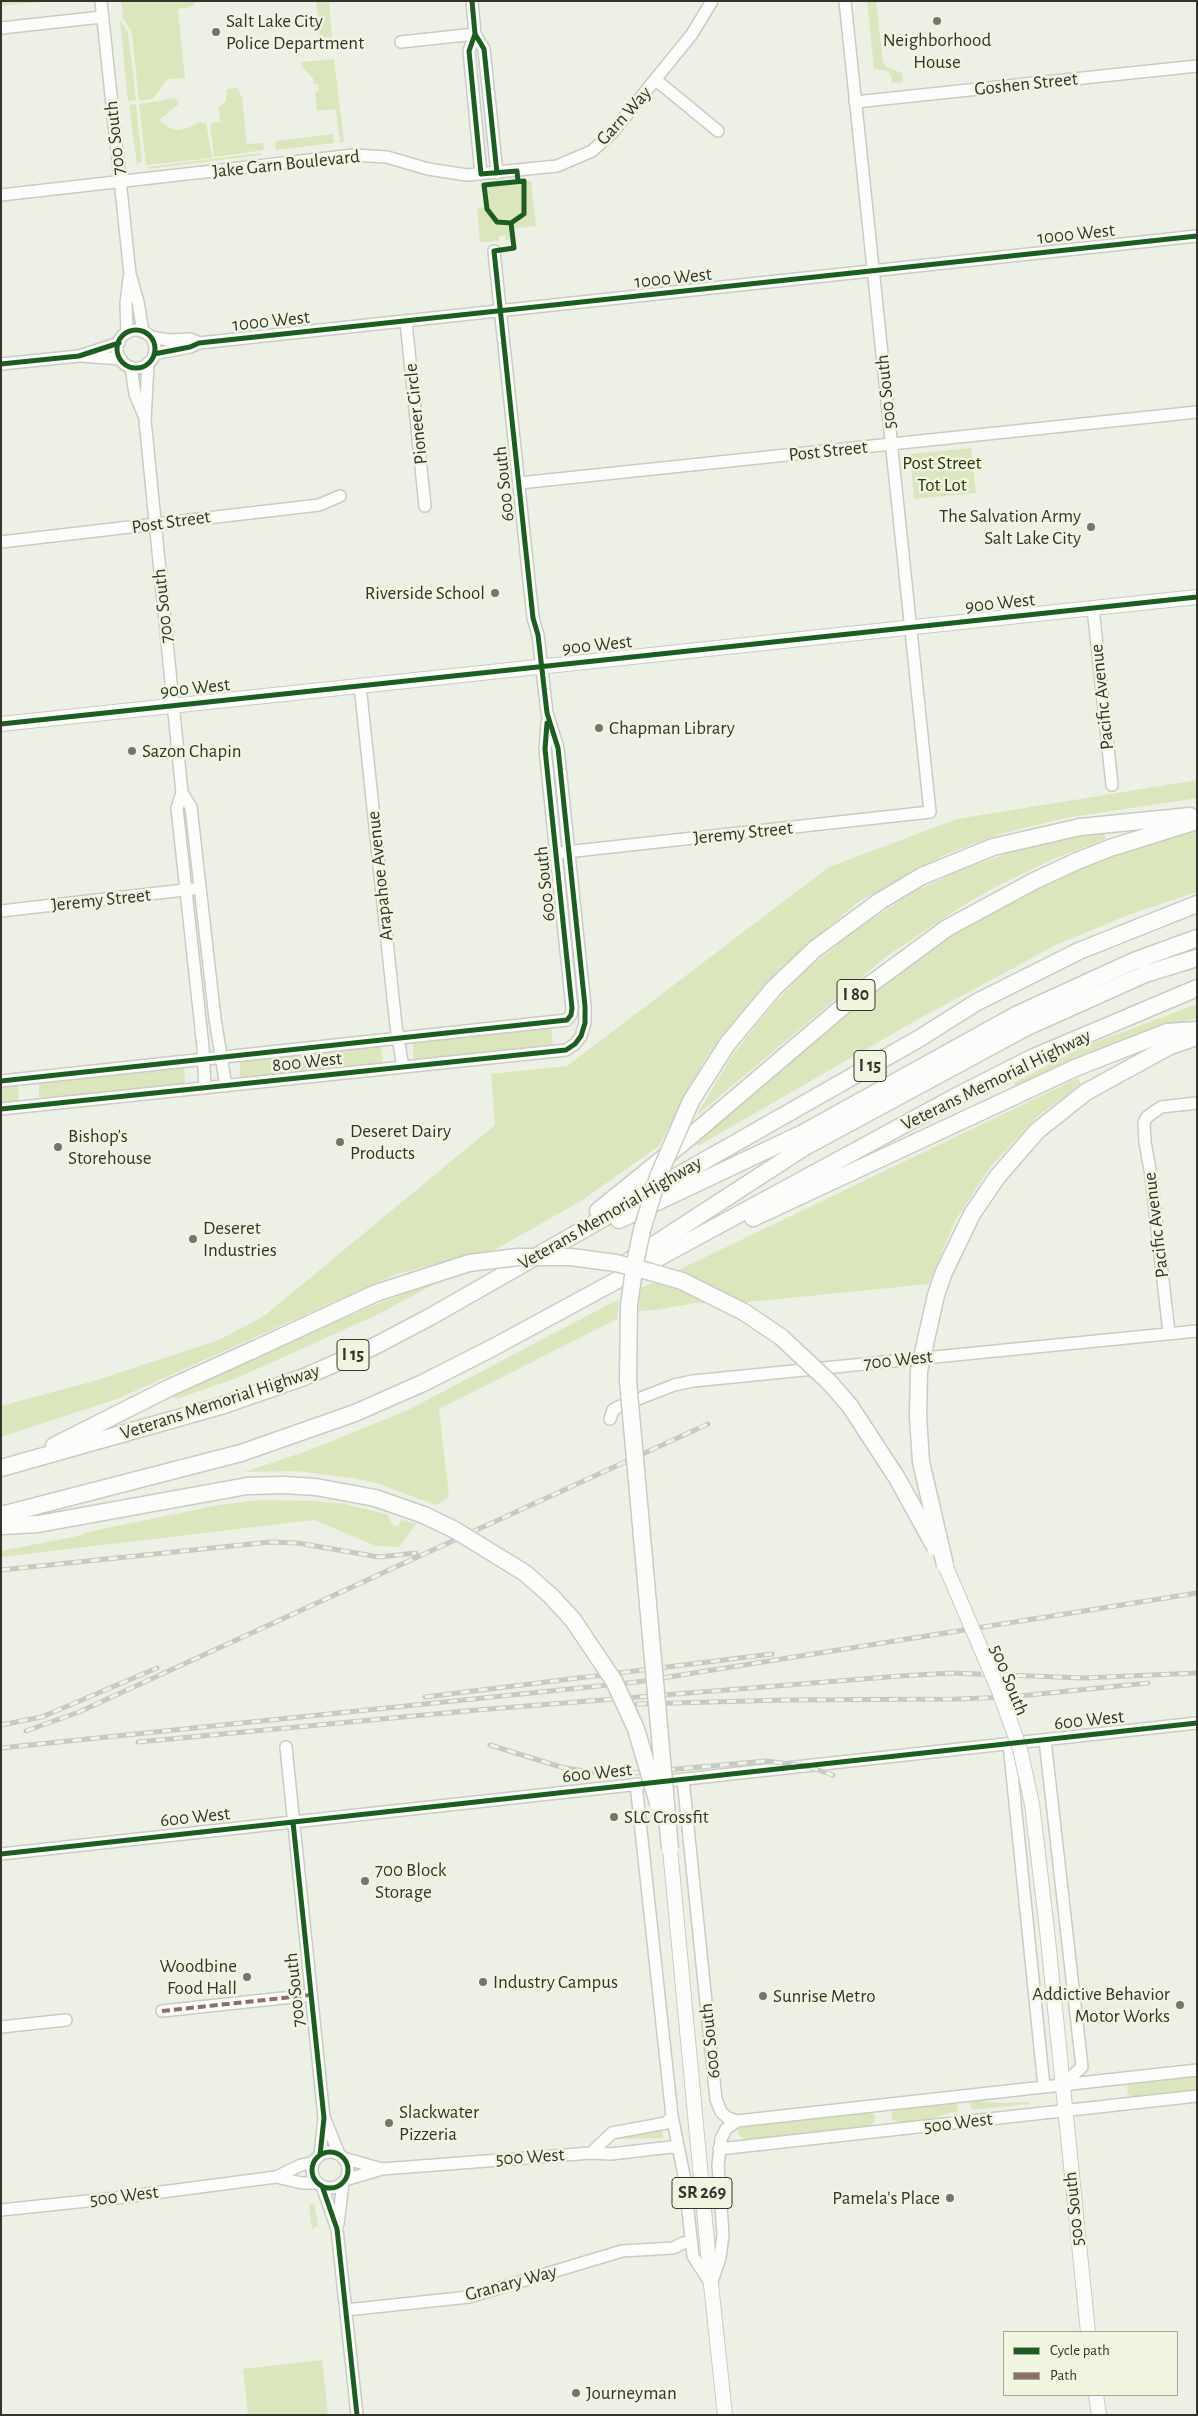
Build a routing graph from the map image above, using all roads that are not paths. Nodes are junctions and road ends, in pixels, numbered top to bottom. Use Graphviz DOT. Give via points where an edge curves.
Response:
graph roads {
  1 [pos="101,1"];
  2 [pos="472,1"];
  3 [pos="712,1"];
  4 [pos="845,1"];
  5 [pos="102,17"];
  6 [pos="1,28"];
  7 [pos="475,34"];
  8 [pos="401,42"];
  9 [pos="1197,66"];
  10 [pos="656,80"];
  11 [pos="855,102"];
  12 [pos="718,131"];
  13 [pos="497,173"];
  14 [pos="481,174"];
  15 [pos="120,182"];
  16 [pos="1,195"];
  17 [pos="1197,236"];
  18 [pos="494,250"];
  19 [pos="873,272"];
  20 [pos="130,274"];
  21 [pos="501,312"];
  22 [pos="406,322"];
  23 [pos="127,333"];
  24 [pos="147,334"];
  25 [pos="199,343"];
  26 [pos="118,344"];
  27 [pos="79,356"];
  28 [pos="121,359"];
  29 [pos="151,359"];
  30 [pos="1,364"];
  31 [pos="130,367"];
  32 [pos="1197,412"];
  33 [pos="145,420"];
  34 [pos="891,444"];
  35 [pos="519,484"];
  36 [pos="340,496"];
  37 [pos="425,506"];
  38 [pos="155,524"];
  39 [pos="1,542"];
  40 [pos="1197,597"];
  41 [pos="1093,608"];
  42 [pos="911,628"];
  43 [pos="542,666"];
  44 [pos="360,686"];
  45 [pos="173,705"];
  46 [pos="547,713"];
  47 [pos="1,724"];
  48 [pos="1112,785"];
  49 [pos="182,793"];
  50 [pos="930,812"];
  51 [pos="1197,815"];
  52 [pos="1197,821"];
  53 [pos="569,852"];
  54 [pos="557,853"];
  55 [pos="200,889"];
  56 [pos="186,890"];
  57 [pos="1193,905"];
  58 [pos="1,911"];
  59 [pos="1197,938"];
  60 [pos="1197,958"];
  61 [pos="210,977"];
  62 [pos="195,978"];
  63 [pos="1197,988"];
  64 [pos="585,1006"];
  65 [pos="567,1020"];
  66 [pos="1197,1030"];
  67 [pos="1197,1038"];
  68 [pos="397,1039"];
  69 [pos="221,1059"];
  70 [pos="204,1060"];
  71 [pos="403,1067"];
  72 [pos="1,1082"];
  73 [pos="226,1086"];
  74 [pos="205,1088"];
  75 [pos="1197,1103"];
  76 [pos="1,1109"];
  77 [pos="559,1242"];
  78 [pos="501,1275"];
  79 [pos="615,1281"];
  80 [pos="1197,1330"];
  81 [pos="1169,1333"];
  82 [pos="492,1348"];
  83 [pos="610,1418"];
  84 [pos="20,1463"];
  85 [pos="1,1468"];
  86 [pos="1,1515"];
  87 [pos="1,1526"];
  88 [pos="944,1564"];
  89 [pos="1197,1723"];
  90 [pos="1045,1740"];
  91 [pos="1009,1744"];
  92 [pos="286,1747"];
  93 [pos="683,1779"];
  94 [pos="636,1784"];
  95 [pos="293,1822"];
  96 [pos="670,1848"];
  97 [pos="1,1854"];
  98 [pos="311,1995"];
  99 [pos="162,2011"];
  100 [pos="66,2020"];
  101 [pos="1,2027"];
  102 [pos="1197,2070"];
  103 [pos="1062,2085"];
  104 [pos="1044,2087"];
  105 [pos="1197,2096"];
  106 [pos="1064,2111"];
  107 [pos="672,2116"];
  108 [pos="324,2118"];
  109 [pos="737,2121"];
  110 [pos="677,2148"];
  111 [pos="719,2149"];
  112 [pos="591,2153"];
  113 [pos="341,2156"];
  114 [pos="317,2158"];
  115 [pos="382,2168"];
  116 [pos="276,2177"];
  117 [pos="344,2181"];
  118 [pos="320,2185"];
  119 [pos="1,2210"];
  120 [pos="337,2229"];
  121 [pos="691,2242"];
  122 [pos="673,2248"];
  123 [pos="693,2256"];
  124 [pos="711,2284"];
  125 [pos="346,2310"];
  126 [pos="1088,2331"];
  127 [pos="1096,2396"];
  128 [pos="357,2415"];
  129 [pos="725,2415"];
  130 [pos="1099,2415"];
  1 -- 5 [label="street, 700 South"];
  2 -- 7 [label="street"];
  3 -- 10 [label="street, Garn Way" via="701,23"];
  4 -- 11 [label="street, 500 South"];
  5 -- 6 [label="street"];
  5 -- 15 [label="street, 700 South"];
  7 -- 8 [label="street"];
  7 -- 13 [label="street" via="484,49"];
  7 -- 14 [label="street" via="469,51"];
  9 -- 11 [label="street, Goshen Street"];
  10 -- 12 [label="street"];
  10 -- 13 [label="street, Garn Way" via="612,133 592,151 557,166"];
  11 -- 19 [label="street, 500 South"];
  13 -- 14 [label="street, Jake Garn Boulevard"];
  14 -- 15 [label="street, Jake Garn Boulevard" via="441,172 393,158 354,155"];
  15 -- 16 [label="street"];
  15 -- 20 [label="street, 700 South"];
  17 -- 19 [label="street, 1000 West"];
  18 -- 21 [label="street, 600 South"];
  19 -- 21 [label="street, 1000 West"];
  19 -- 34 [label="street, 500 South"];
  20 -- 23 [label="street, 700 South"];
  20 -- 24 [label="street, 700 South"];
  21 -- 22 [label="street, 1000 West"];
  21 -- 35 [label="street, 600 South"];
  22 -- 25 [label="street, 1000 West"];
  22 -- 37 [label="street, Pioneer Circle"];
  23 -- 24 [label="street"];
  23 -- 26 [label="street"];
  24 -- 25 [label="street, 1000 West"];
  24 -- 29 [label="street" via="155,348"];
  25 -- 29 [label="street, 1000 West"];
  26 -- 27 [label="street"];
  26 -- 28 [label="street"];
  27 -- 28 [label="street"];
  27 -- 30 [label="street"];
  28 -- 31 [label="street"];
  29 -- 31 [label="street" via="140,367"];
  29 -- 33 [label="street, 700 South"];
  31 -- 33 [label="street, 700 South" via="135,394"];
  32 -- 34 [label="street, Post Street"];
  33 -- 38 [label="street, 700 South"];
  34 -- 35 [label="street, Post Street"];
  34 -- 42 [label="street, 500 South"];
  35 -- 43 [label="street, 600 South" via="533,618"];
  36 -- 38 [label="street, Post Street" via="319,505"];
  38 -- 39 [label="street, Post Street"];
  38 -- 45 [label="street, 700 South"];
  40 -- 41 [label="main road, 900 West"];
  41 -- 42 [label="main road, 900 West"];
  41 -- 48 [label="street, Pacific Avenue"];
  42 -- 43 [label="main road, 900 West"];
  42 -- 50 [label="street, 500 South"];
  43 -- 44 [label="main road, 900 West"];
  43 -- 46 [label="street, 600 South"];
  44 -- 45 [label="main road, 900 West"];
  44 -- 68 [label="street, Arapahoe Avenue"];
  45 -- 47 [label="main road, 900 West"];
  45 -- 49 [label="street, 700 South"];
  46 -- 53 [label="street, 600 South" via="558,748"];
  46 -- 54 [label="street, 600 South" via="545,749"];
  49 -- 55 [label="street, 700 South" via="192,807"];
  49 -- 56 [label="street, 700 South" via="177,808"];
  50 -- 53 [label="street, Jeremy Street"];
  51 -- 96 [label="highway, bridge" via="1080,827 993,847 922,876 880,901 815,949 774,988 728,1043 691,1101 658,1177 642,1230 629,1305 628,1381"];
  52 -- 77 [label="highway, I 80" via="1110,848 1054,871 948,928 860,992 692,1135"];
  53 -- 54 [label="street, Jeremy Street"];
  53 -- 64 [label="street, 600 South"];
  54 -- 65 [label="street, 600 South" via="572,1008"];
  55 -- 56 [label="street, Jeremy Street"];
  55 -- 61 [label="street, 700 South"];
  56 -- 58 [label="street, Jeremy Street"];
  56 -- 62 [label="street, 700 South"];
  57 -- 77 [label="highway, Veterans Memorial Highway / I 15" via="1079,951 977,1002 920,1038"];
  59 -- 78 [label="highway" via="1134,961 1016,1014 803,1133"];
  60 -- 82 [label="highway" via="1128,981 1027,1027 804,1148"];
  61 -- 62 [label="street"];
  61 -- 69 [label="street, 700 South"];
  62 -- 70 [label="street, 700 South"];
  63 -- 79 [label="highway, Veterans Memorial Highway" via="1034,1057"];
  64 -- 71 [label="street, 800 West" via="581,1036 566,1050"];
  65 -- 68 [label="street, 800 West"];
  66 -- 79 [label="highway" via="1167,1032 1075,1068"];
  67 -- 88 [label="highway, bridge" via="1170,1046 1086,1092 1036,1130 972,1214 944,1272 919,1371 918,1416 921,1462"];
  68 -- 69 [label="street, 800 West"];
  68 -- 71 [label="street, Arapahoe Avenue"];
  69 -- 70 [label="street, 800 West"];
  69 -- 73 [label="street, 700 South"];
  70 -- 72 [label="street, 800 West"];
  70 -- 74 [label="street, 700 South"];
  71 -- 73 [label="street, 800 West"];
  73 -- 74 [label="street, 800 West"];
  74 -- 76 [label="street, 800 West"];
  75 -- 81 [label="street, Pacific Avenue" via="1161,1107 1144,1123"];
  77 -- 78 [label="highway, Veterans Memorial Highway / I 15"];
  78 -- 84 [label="highway, Veterans Memorial Highway / I 15" via="397,1335 304,1377 224,1405"];
  79 -- 82 [label="highway, Veterans Memorial Highway"];
  80 -- 81 [label="street, 700 West"];
  81 -- 83 [label="street, 700 West" via="693,1380 618,1406"];
  82 -- 86 [label="highway, Veterans Memorial Highway" via="406,1391 298,1434 172,1472"];
  84 -- 85 [label="highway, Veterans Memorial Highway / I 15"];
  84 -- 88 [label="highway, bridge" via="169,1388 376,1293 469,1263 518,1256 571,1257 616,1263 682,1281 744,1312 781,1337 850,1406 880,1450"];
  87 -- 96 [label="highway, bridge" via="38,1524 247,1486 283,1485 316,1487 375,1498 424,1515 497,1555 551,1596 573,1620 614,1681 636,1729"];
  88 -- 103 [label="main road, 500 South, bridge" via="999,1691 1020,1750 1032,1804"];
  89 -- 90 [label="street, 600 West"];
  90 -- 91 [label="street, 600 West"];
  90 -- 103 [label="street" via="1082,2067"];
  91 -- 93 [label="street, 600 West"];
  91 -- 104 [label="street, 500 South"];
  92 -- 95 [label="street, 700 South"];
  93 -- 94 [label="street, 600 West"];
  93 -- 109 [label="street, 600 South" via="716,2099 724,2115"];
  94 -- 95 [label="street, 600 West"];
  94 -- 107 [label="street, 600 South"];
  95 -- 97 [label="street, 600 West"];
  95 -- 98 [label="street, 700 South"];
  96 -- 124 [label="main road, 600 South / SR 269"];
  98 -- 99 [label="street"];
  98 -- 108 [label="street, 700 South"];
  100 -- 101 [label="street"];
  102 -- 103 [label="street, 500 West"];
  103 -- 104 [label="street, 500 West"];
  103 -- 106 [label="main road, 500 South"];
  104 -- 109 [label="street, 500 West"];
  105 -- 106 [label="street, 500 West"];
  106 -- 111 [label="street, 500 West"];
  106 -- 126 [label="main road, 500 South"];
  107 -- 110 [label="street, 600 South"];
  107 -- 112 [label="street" via="666,2123 612,2133"];
  108 -- 113 [label="street, 700 South"];
  108 -- 114 [label="street, 700 South"];
  109 -- 111 [label="street, 600 South" via="729,2125 723,2134"];
  110 -- 112 [label="street, 500 West"];
  110 -- 121 [label="street, 600 South" via="684,2175"];
  111 -- 124 [label="street, 600 South" via="723,2235 720,2258"];
  112 -- 115 [label="street, 500 West"];
  113 -- 114 [label="street" via="328,2152"];
  113 -- 115 [label="street, 500 West"];
  113 -- 117 [label="street" via="348,2168"];
  114 -- 116 [label="street, 500 West"];
  114 -- 118 [label="street" via="312,2173"];
  115 -- 117 [label="street, 500 West"];
  116 -- 118 [label="street, 500 West"];
  116 -- 119 [label="street, 500 West"];
  117 -- 118 [label="street" via="335,2187"];
  117 -- 120 [label="street"];
  118 -- 120 [label="street"];
  120 -- 125 [label="street"];
  121 -- 122 [label="street, Granary Way"];
  121 -- 123 [label="street, 600 South"];
  122 -- 123 [label="street, Granary Way"];
  122 -- 125 [label="street, Granary Way" via="622,2251 469,2296"];
  123 -- 124 [label="street, 600 South"];
  124 -- 129 [label="main road, 600 South / SR 269"];
  125 -- 128 [label="street"];
  127 -- 130 [label="main road"];
}
